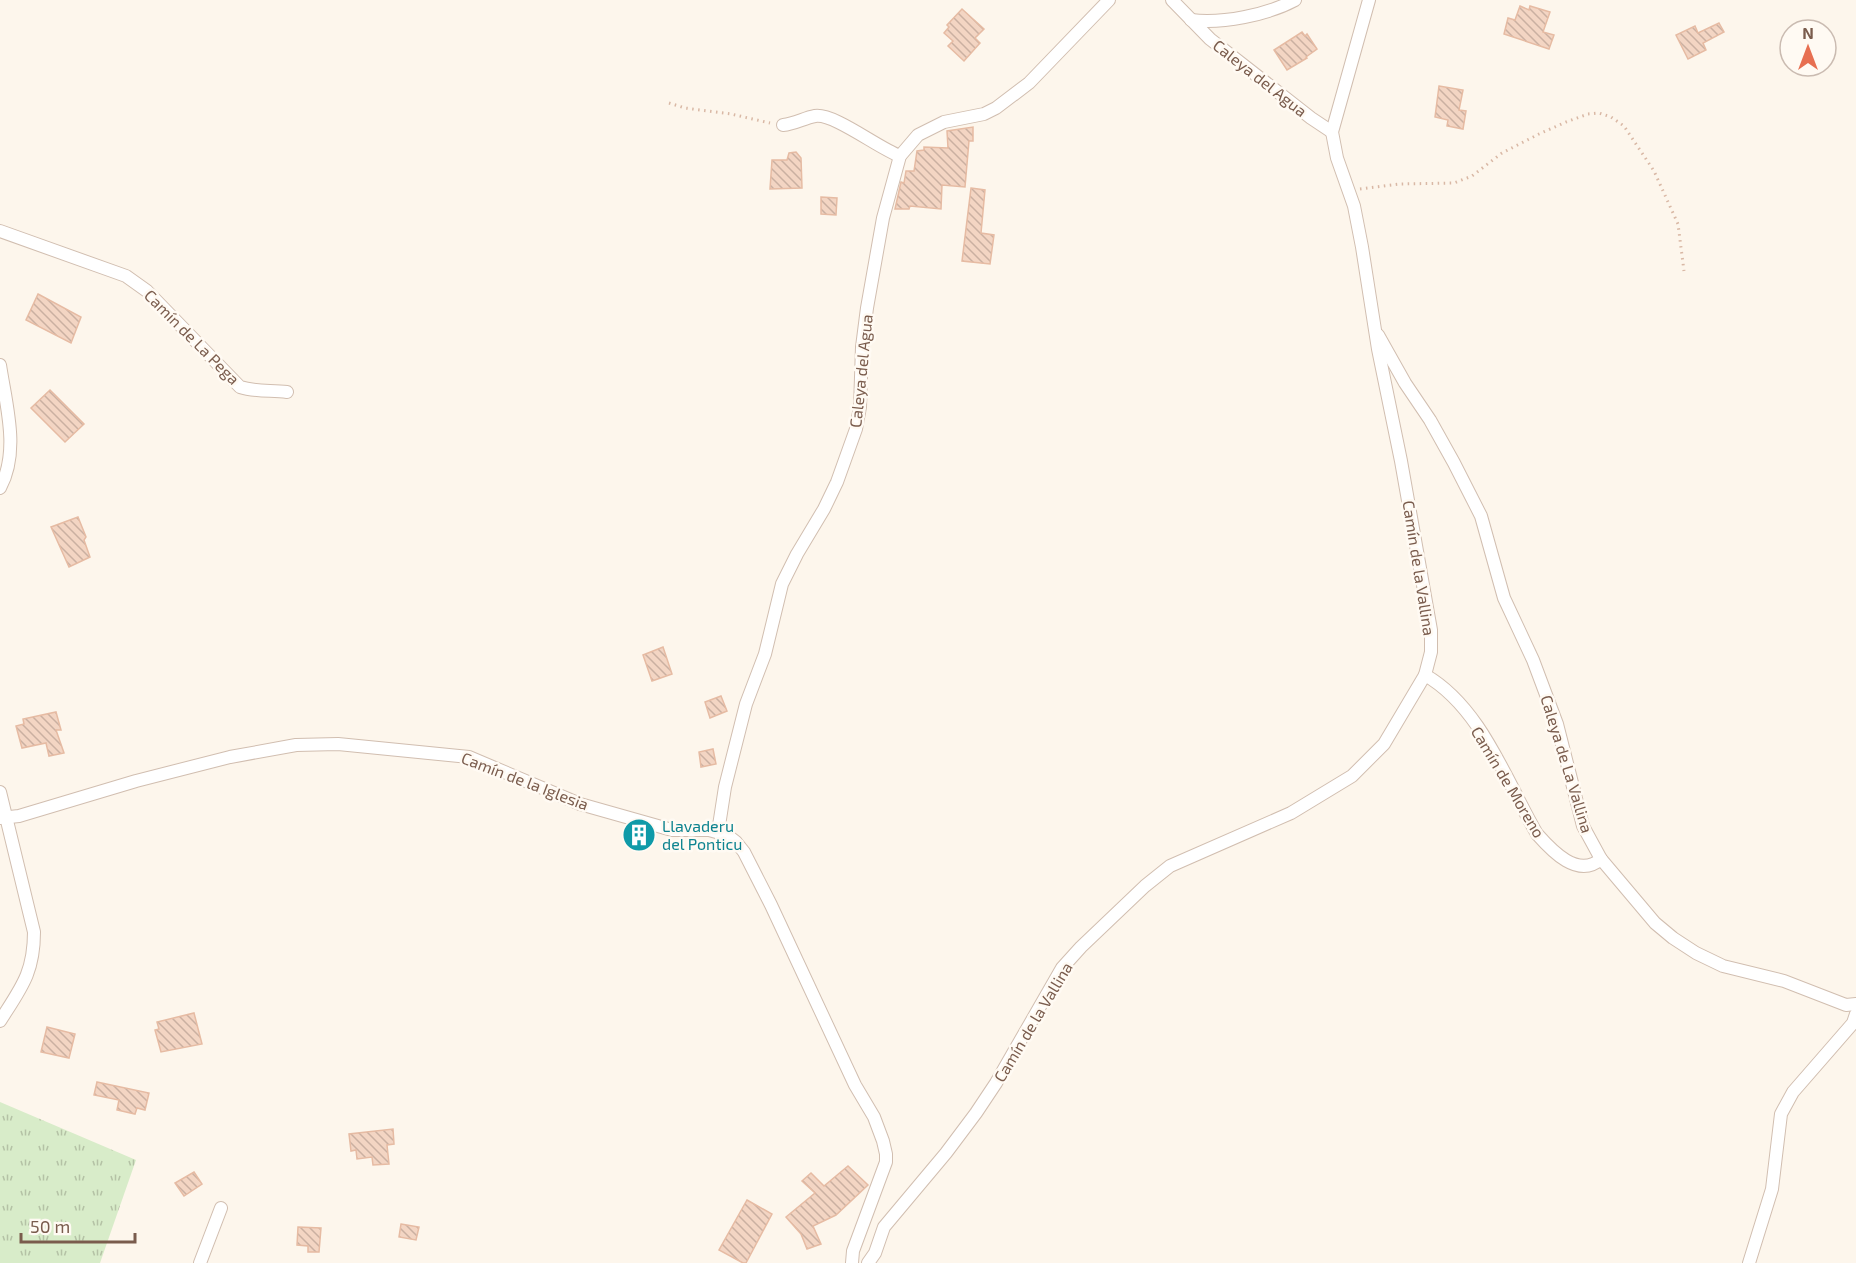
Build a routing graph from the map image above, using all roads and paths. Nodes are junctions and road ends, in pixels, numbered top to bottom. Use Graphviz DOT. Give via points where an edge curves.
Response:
graph roads {
  1 [pos="1109,0"];
  2 [pos="1172,0"];
  3 [pos="1295,0"];
  4 [pos="1369,0"];
  5 [pos="1191,20"];
  6 [pos="669,103"];
  7 [pos="783,125"];
  8 [pos="1332,132"];
  9 [pos="900,156"];
  10 [pos="1349,191"];
  11 [pos="0,231"];
  12 [pos="1684,270"];
  13 [pos="1375,329"];
  14 [pos="0,365"];
  15 [pos="287,392"];
  16 [pos="0,488"];
  17 [pos="1425,675"];
  18 [pos="0,792"];
  19 [pos="3,818"];
  20 [pos="718,832"];
  21 [pos="1601,859"];
  22 [pos="1856,1004"];
  23 [pos="1856,1014"];
  24 [pos="0,1021"];
  25 [pos="221,1208"];
  26 [pos="200,1263"];
  27 [pos="852,1263"];
  28 [pos="868,1263"];
  29 [pos="1749,1263"];
  1 -- 9 [label="street, Caleya del Agua" via="1016,93 984,114 944,122 918,135"];
  2 -- 5 [label="street, Caleya del Agua"];
  3 -- 5 [label="street, Caleya del Agua" via="1265,12 1225,20"];
  4 -- 8 [label="street, Camín de la Vallina"];
  5 -- 8 [label="street, Caleya del Agua" via="1210,39"];
  6 -- 7 [label="path"];
  7 -- 9 [label="street" via="816,116 833,119"];
  8 -- 10 [label="street, Camín de la Vallina"];
  9 -- 20 [label="street, Caleya del Agua" via="883,218 867,308 856,429 837,482 782,584 765,654 746,704"];
  10 -- 12 [label="path" via="1400,184 1454,183 1472,176 1490,160 1522,142 1566,122 1599,113 1624,126 1659,181 1678,224"];
  10 -- 13 [label="street, Camín de la Vallina"];
  11 -- 15 [label="street, Camín de La Pega" via="126,276 147,291 240,387"];
  13 -- 17 [label="street, Camín de la Vallina" via="1431,630"];
  13 -- 21 [label="street, Caleya de La Vallina" via="1481,516 1504,598 1557,724 1583,826"];
  14 -- 16 [label="street" via="10,455"];
  17 -- 21 [label="street, Camín de Moreno" via="1449,693 1478,728 1537,834 1549,847 1577,865 1588,866"];
  17 -- 28 [label="street, Camín de la Vallina" via="1384,744 1352,776 1291,813 1170,866 1081,947 1062,968 976,1113 884,1227"];
  18 -- 19 [label="street"];
  19 -- 20 [label="street, Camín de la Iglesia" via="230,757 320,743 469,757 580,804 672,830"];
  19 -- 24 [label="street" via="32,916 34,947 26,982"];
  20 -- 27 [label="street" via="727,835 744,852 883,1141 886,1162"];
  21 -- 22 [label="street, Caleya de La Vallina" via="1655,923 1696,953 1723,966 1784,981 1846,1005"];
  23 -- 29 [label="street" via="1853,1023 1793,1092 1781,1114 1772,1189"];
  25 -- 26 [label="street"];
}
